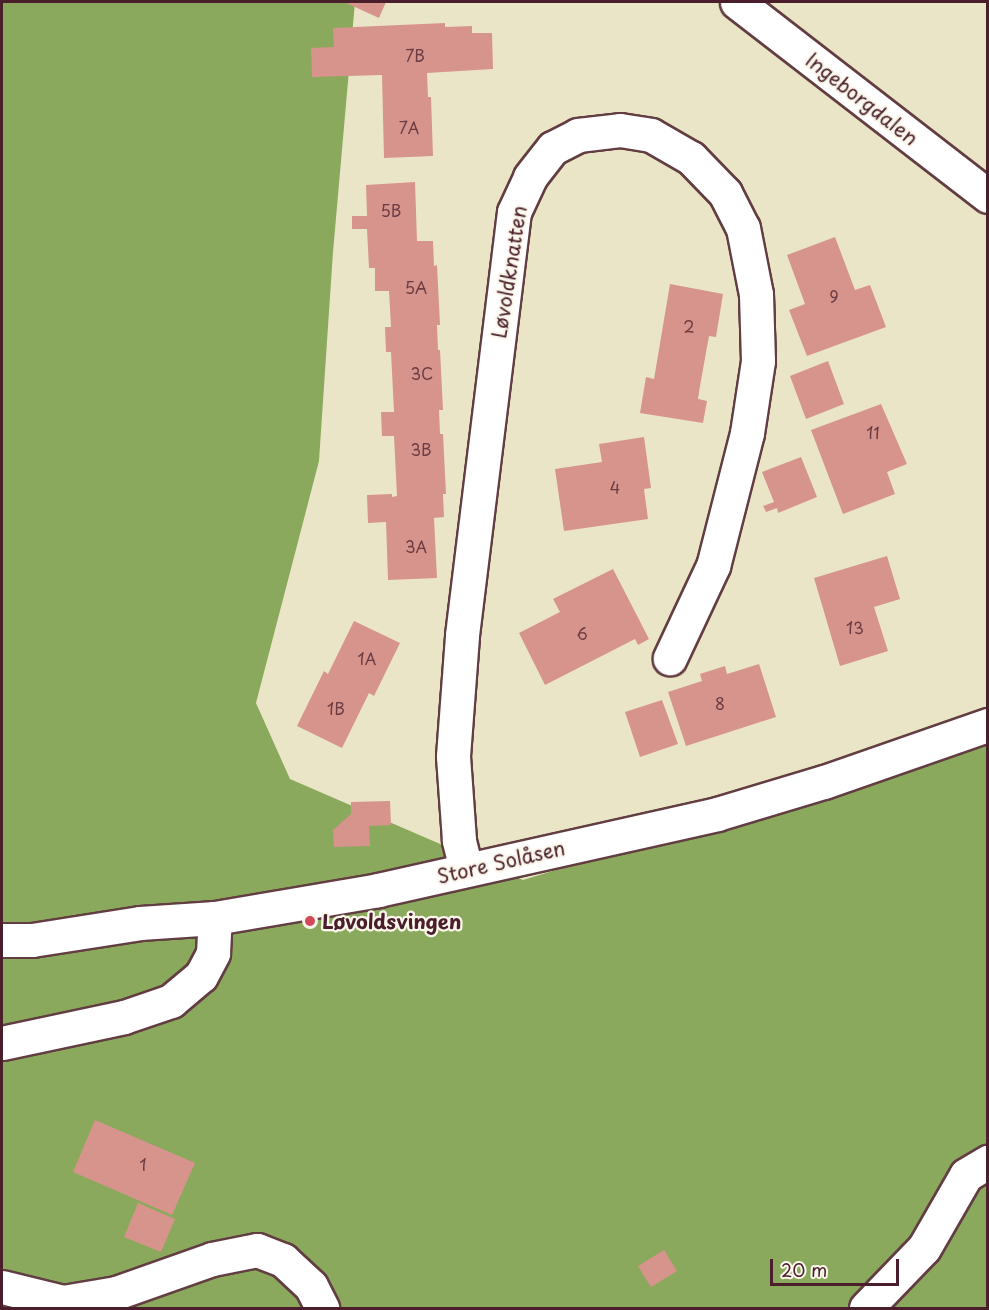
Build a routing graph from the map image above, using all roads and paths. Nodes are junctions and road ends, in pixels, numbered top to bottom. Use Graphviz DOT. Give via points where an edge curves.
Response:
graph roads {
  1 [pos="737,2"];
  2 [pos="987,196"];
  3 [pos="670,658"];
  4 [pos="987,726"];
  5 [pos="466,869"];
  6 [pos="215,918"];
  7 [pos="2,940"];
  8 [pos="2,1043"];
  9 [pos="987,1162"];
  10 [pos="2,1287"];
  11 [pos="322,1308"];
  12 [pos="866,1308"];
  1 -- 2 [label="street, Ingeborgdalen"];
  3 -- 5 [label="street, Løvoldknatten" via="713,566 747,433 758,361 756,294 743,228 725,193 691,159 651,135 620,130 578,135 553,148 530,177 514,212 462,635 453,756 459,840"];
  4 -- 5 [label="street, Store Solåsen" via="835,779 717,814"];
  5 -- 6 [label="street, Store Solåsen" via="378,890"];
  6 -- 7 [label="street, Store Solåsen" via="140,923 32,940"];
  6 -- 8 [label="street" via="213,952 201,976 171,1001 124,1017"];
  9 -- 12 [label="street" via="966,1175 924,1248"];
  10 -- 11 [label="street" via="63,1302 116,1293 212,1259 257,1250 283,1260 311,1286"];
}
